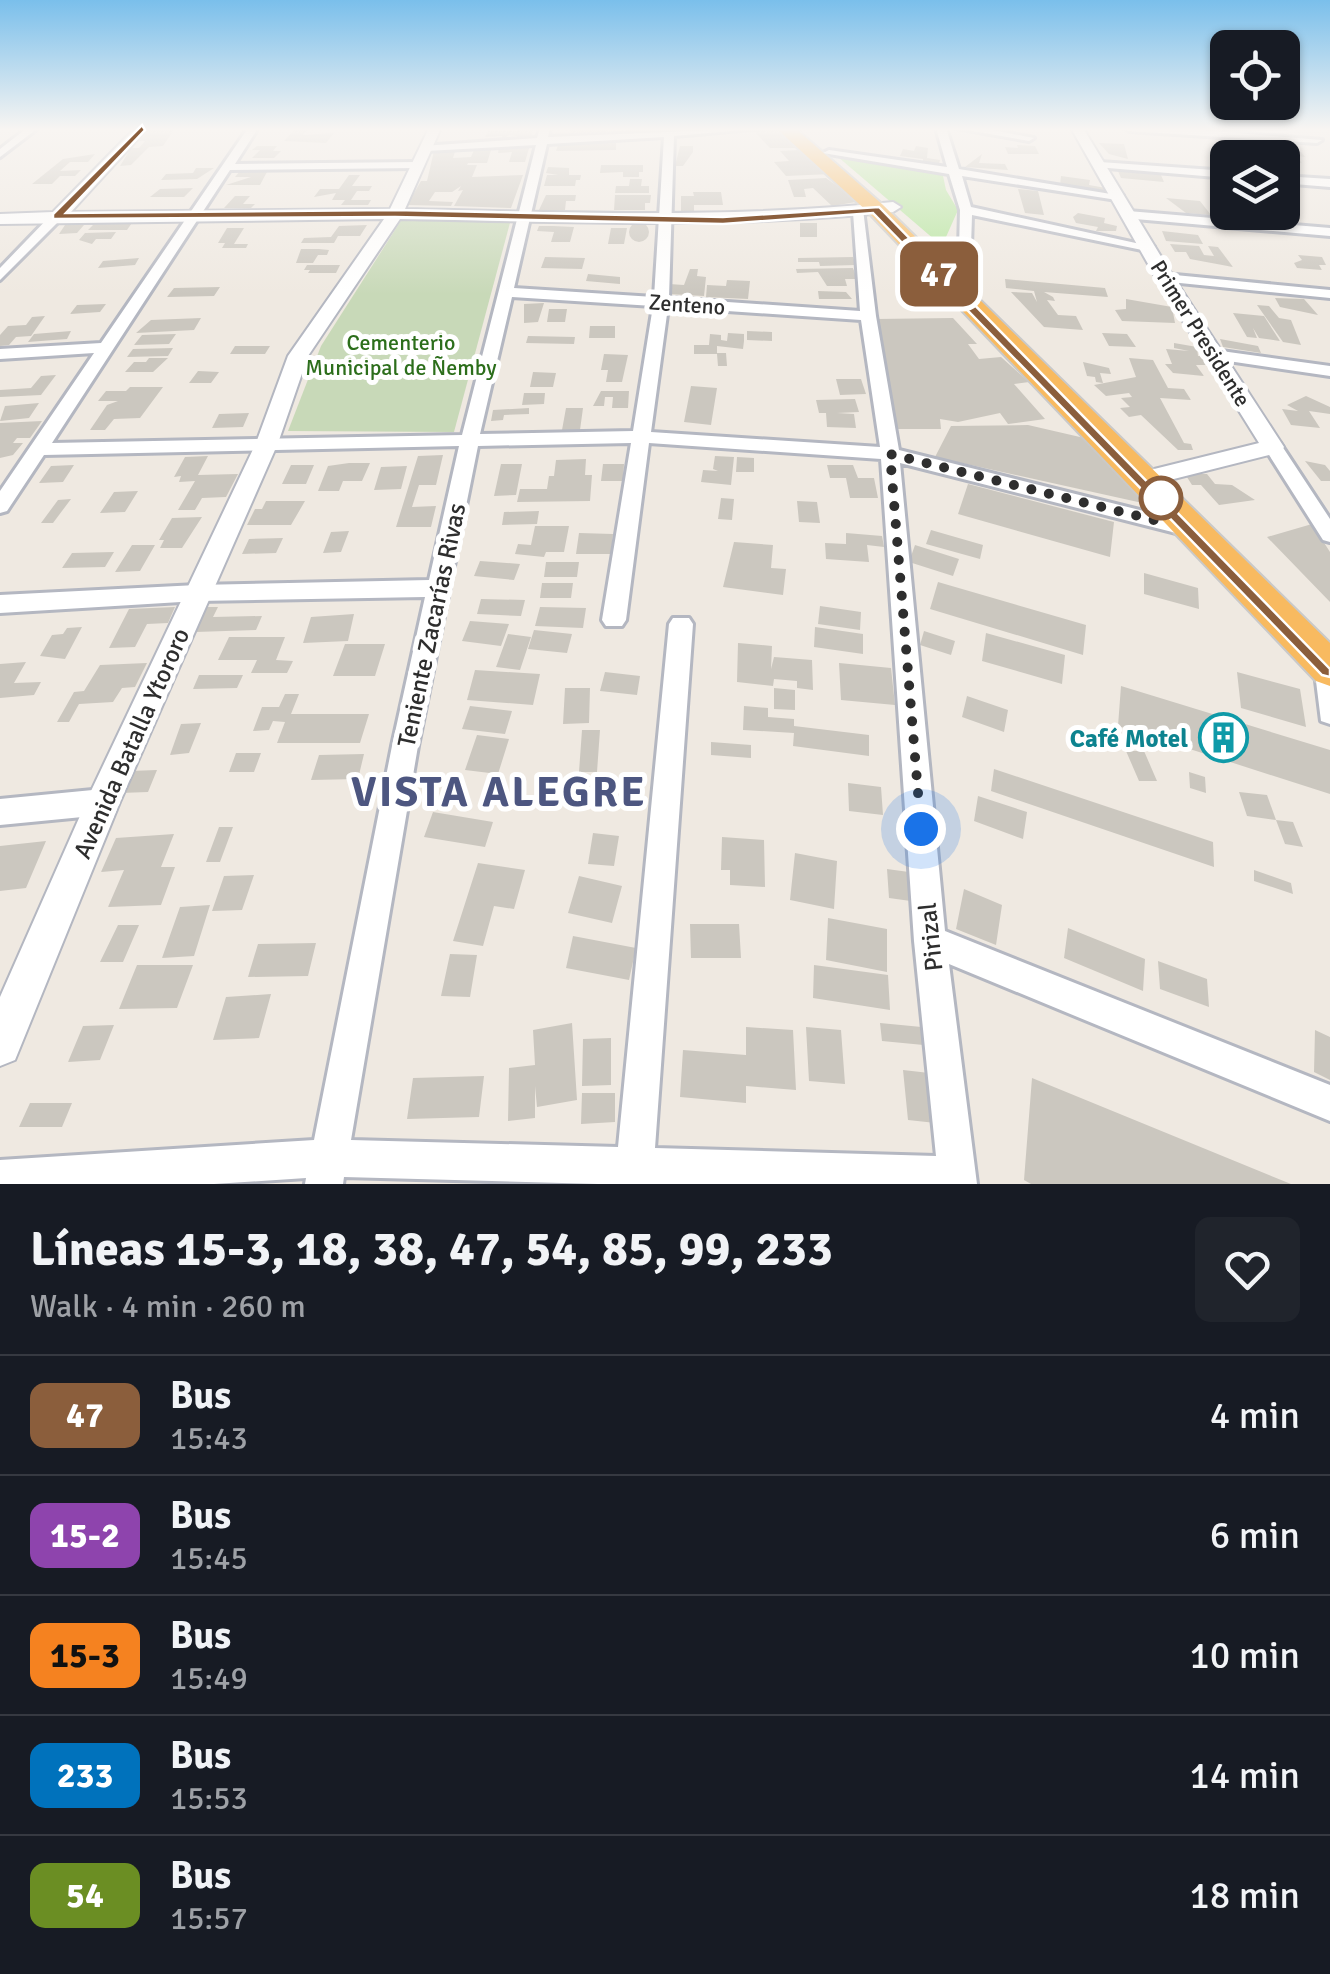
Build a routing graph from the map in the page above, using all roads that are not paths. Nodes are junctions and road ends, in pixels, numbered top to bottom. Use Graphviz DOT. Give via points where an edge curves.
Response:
graph roads {
  1 [pos="89,183"];
  2 [pos="217,183"];
  3 [pos="408,183"];
  4 [pos="532,183"];
  5 [pos="665,183"];
  6 [pos="843,183"];
  7 [pos="852,183"];
  8 [pos="958,183"];
  9 [pos="1040,183"];
  10 [pos="1110,183"];
  11 [pos="1117,196"];
  12 [pos="871,210"];
  13 [pos="966,210"];
  14 [pos="395,214"];
  15 [pos="1128,214"];
  16 [pos="57,216"];
  17 [pos="194,216"];
  18 [pos="524,216"];
  19 [pos="0,219"];
  20 [pos="662,219"];
  21 [pos="1330,232"];
  22 [pos="964,247"];
  23 [pos="1147,248"];
  24 [pos="0,276"];
  25 [pos="1164,278"];
  26 [pos="506,292"];
  27 [pos="1330,294"];
  28 [pos="660,302"];
  29 [pos="868,316"];
  30 [pos="103,348"];
  31 [pos="0,354"];
  32 [pos="1214,355"];
  33 [pos="1330,371"];
  34 [pos="639,437"];
  35 [pos="470,440"];
  36 [pos="267,443"];
  37 [pos="1273,446"];
  38 [pos="37,450"];
  39 [pos="890,454"];
  40 [pos="1154,476"];
  41 [pos="0,506"];
  42 [pos="1192,530"];
  43 [pos="1330,535"];
  44 [pos="441,588"];
  45 [pos="197,593"];
  46 [pos="0,604"];
  47 [pos="614,620"];
  48 [pos="681,624"];
  49 [pos="1329,656"];
  50 [pos="1330,714"];
  51 [pos="104,802"];
  52 [pos="0,812"];
  53 [pos="930,941"];
  54 [pos="0,1045"];
  55 [pos="1330,1103"];
  56 [pos="634,1167"];
  57 [pos="326,1171"];
  58 [pos="0,1179"];
  59 [pos="958,1180"];
  1 -- 16 [label="street"];
  2 -- 17 [label="street"];
  3 -- 14 [label="street, Avenida Batalla Ytororo"];
  4 -- 18 [label="street, Teniente Zacarías Rivas"];
  5 -- 20 [label="street"];
  6 -- 12 [label="highway"];
  7 -- 12 [label="highway"];
  8 -- 13 [label="street"];
  9 -- 11 [label="street"];
  10 -- 11 [label="street, Primer Presidente"];
  11 -- 15 [label="street, Primer Presidente"];
  12 -- 20 [label="street"];
  12 -- 29 [label="street, Pirizal"];
  12 -- 40 [label="highway" via="997,320"];
  13 -- 22 [label="street"];
  13 -- 23 [label="street"];
  14 -- 17 [label="street"];
  14 -- 18 [label="street"];
  14 -- 36 [label="street, Avenida Batalla Ytororo" via="311,332"];
  15 -- 21 [label="street"];
  15 -- 23 [label="street, Primer Presidente"];
  16 -- 17 [label="street"];
  16 -- 19 [label="street"];
  16 -- 24 [label="street"];
  17 -- 30 [label="street"];
  18 -- 20 [label="street"];
  18 -- 26 [label="street, Teniente Zacarías Rivas"];
  20 -- 28 [label="street"];
  23 -- 25 [label="street, Primer Presidente"];
  25 -- 27 [label="street"];
  25 -- 32 [label="street, Primer Presidente"];
  26 -- 28 [label="street, Zenteno"];
  26 -- 35 [label="street, Teniente Zacarías Rivas"];
  28 -- 29 [label="street, Zenteno"];
  28 -- 34 [label="street"];
  29 -- 39 [label="street, Pirizal"];
  30 -- 31 [label="street"];
  30 -- 38 [label="street"];
  32 -- 33 [label="street"];
  32 -- 37 [label="street, Primer Presidente"];
  34 -- 35 [label="street"];
  34 -- 39 [label="street"];
  34 -- 47 [label="street"];
  35 -- 36 [label="street"];
  35 -- 44 [label="street, Teniente Zacarías Rivas"];
  36 -- 38 [label="street"];
  36 -- 45 [label="street, Avenida Batalla Ytororo"];
  37 -- 40 [label="street"];
  37 -- 43 [label="street, Primer Presidente"];
  38 -- 41 [label="street"];
  39 -- 42 [label="street"];
  39 -- 53 [label="street, Pirizal"];
  40 -- 42 [label="highway"];
  40 -- 49 [label="highway"];
  42 -- 49 [label="highway"];
  44 -- 45 [label="street"];
  44 -- 57 [label="street, Teniente Zacarías Rivas" via="404,746"];
  45 -- 46 [label="street"];
  45 -- 51 [label="street, Avenida Batalla Ytororo"];
  48 -- 56 [label="street"];
  49 -- 50 [label="street"];
  51 -- 52 [label="street"];
  51 -- 54 [label="street, Avenida Batalla Ytororo"];
  53 -- 55 [label="street"];
  53 -- 59 [label="street, Pirizal"];
  56 -- 57 [label="street"];
  56 -- 59 [label="street"];
  57 -- 58 [label="street"];
}
